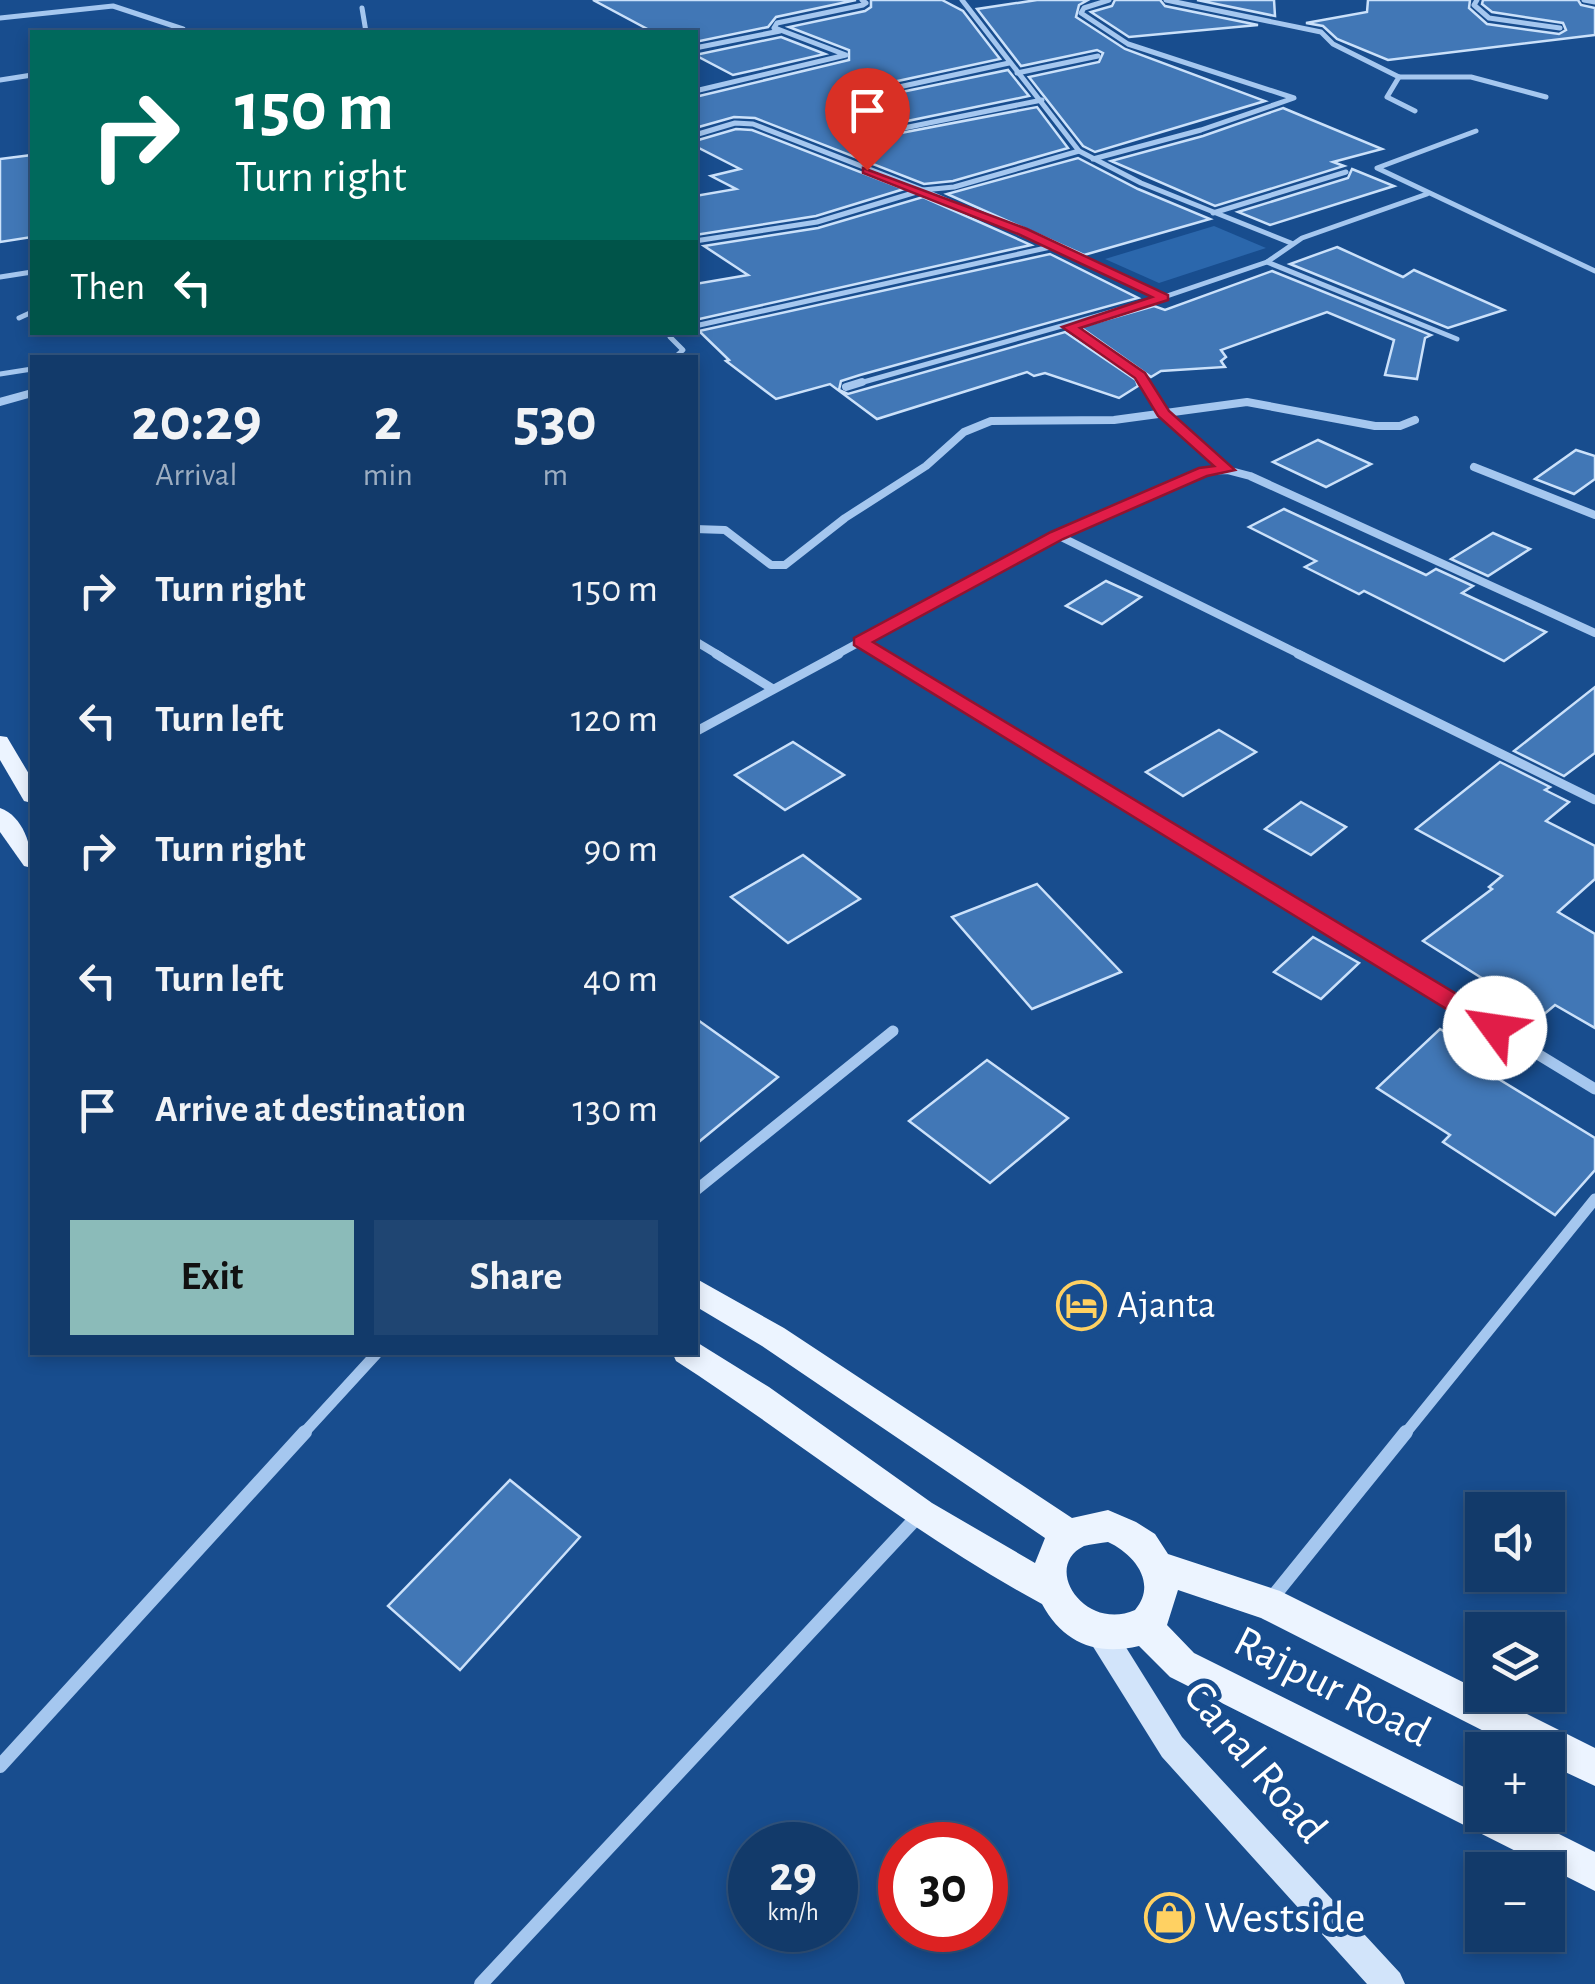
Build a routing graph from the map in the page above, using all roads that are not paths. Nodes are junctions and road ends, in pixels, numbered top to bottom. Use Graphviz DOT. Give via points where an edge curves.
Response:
graph roads {
  1 [pos="862,0"];
  2 [pos="962,0"];
  3 [pos="1109,0"];
  4 [pos="1166,0"];
  5 [pos="1477,0"];
  6 [pos="1584,0"];
  7 [pos="1595,2"];
  8 [pos="362,8"];
  9 [pos="0,18"];
  10 [pos="1560,28"];
  11 [pos="183,29"];
  12 [pos="366,30"];
  13 [pos="781,31"];
  14 [pos="698,47"];
  15 [pos="1098,56"];
  16 [pos="1009,64"];
  17 [pos="1017,74"];
  18 [pos="30,75"];
  19 [pos="1400,77"];
  20 [pos="0,80"];
  21 [pos="698,90"];
  22 [pos="886,90"];
  23 [pos="1546,98"];
  24 [pos="1042,100"];
  25 [pos="1414,111"];
  26 [pos="894,130"];
  27 [pos="1476,131"];
  28 [pos="698,134"];
  29 [pos="1079,150"];
  30 [pos="1093,159"];
  31 [pos="1346,172"];
  32 [pos="923,190"];
  33 [pos="1427,194"];
  34 [pos="1212,213"];
  35 [pos="699,240"];
  36 [pos="1291,243"];
  37 [pos="1056,246"];
  38 [pos="1267,262"];
  39 [pos="1595,271"];
  40 [pos="30,272"];
  41 [pos="0,277"];
  42 [pos="1164,298"];
  43 [pos="30,313"];
  44 [pos="19,318"];
  45 [pos="698,325"];
  46 [pos="1069,327"];
  47 [pos="671,335"];
  48 [pos="1457,339"];
  49 [pos="677,355"];
  50 [pos="27,357"];
  51 [pos="30,365"];
  52 [pos="30,370"];
  53 [pos="0,374"];
  54 [pos="846,386"];
  55 [pos="30,394"];
  56 [pos="0,402"];
  57 [pos="1163,413"];
  58 [pos="1416,420"];
  59 [pos="1474,466"];
  60 [pos="1227,470"];
  61 [pos="1595,515"];
  62 [pos="698,530"];
  63 [pos="1057,535"];
  64 [pos="1595,633"];
  65 [pos="698,642"];
  66 [pos="860,642"];
  67 [pos="773,689"];
  68 [pos="698,730"];
  69 [pos="0,742"];
  70 [pos="30,793"];
  71 [pos="1595,800"];
  72 [pos="0,816"];
  73 [pos="30,857"];
  74 [pos="893,1030"];
  75 [pos="1595,1089"];
  76 [pos="698,1189"];
  77 [pos="1595,1199"];
  78 [pos="698,1293"];
  79 [pos="375,1355"];
  80 [pos="692,1355"];
  81 [pos="920,1514"];
  82 [pos="1068,1534"];
  83 [pos="1158,1567"];
  84 [pos="1052,1591"];
  85 [pos="1268,1603"];
  86 [pos="1144,1626"];
  87 [pos="1102,1635"];
  88 [pos="0,1766"];
  89 [pos="1595,1768"];
  90 [pos="1595,1872"];
  91 [pos="480,1984"];
  92 [pos="1389,1984"];
  1 -- 13 [label="street" via="863,6 774,25"];
  2 -- 16 [label="street"];
  3 -- 30 [label="street" via="1081,13 1128,44 1294,98"];
  4 -- 19 [label="street" via="1316,30"];
  5 -- 10 [label="street" via="1474,5 1489,18"];
  6 -- 7 [label="street"];
  8 -- 12 [label="street"];
  9 -- 11 [label="street" via="113,6"];
  13 -- 14 [label="street"];
  13 -- 21 [label="street" via="846,54"];
  15 -- 17 [label="street"];
  16 -- 17 [label="street"];
  16 -- 22 [label="street"];
  17 -- 24 [label="street"];
  18 -- 20 [label="street"];
  19 -- 23 [label="street" via="1471,77"];
  19 -- 25 [label="street" via="1387,97"];
  24 -- 26 [label="street"];
  24 -- 29 [label="street"];
  27 -- 33 [label="street" via="1377,168"];
  28 -- 32 [label="street" via="753,124"];
  29 -- 30 [label="street"];
  29 -- 32 [label="street"];
  30 -- 34 [label="street"];
  31 -- 34 [label="street"];
  32 -- 35 [label="street" via="817,222"];
  32 -- 37 [label="street"];
  33 -- 36 [label="street"];
  33 -- 39 [label="street"];
  34 -- 36 [label="street"];
  36 -- 38 [label="street"];
  37 -- 42 [label="street"];
  37 -- 45 [label="street"];
  38 -- 42 [label="street"];
  38 -- 48 [label="street"];
  40 -- 41 [label="street"];
  42 -- 46 [label="street"];
  43 -- 44 [label="street"];
  46 -- 54 [label="street"];
  46 -- 57 [label="street" via="1140,376"];
  47 -- 49 [label="street" via="683,350"];
  50 -- 51 [label="street"];
  52 -- 53 [label="street"];
  55 -- 56 [label="street"];
  57 -- 58 [label="street" via="1246,402 1375,426"];
  57 -- 60 [label="street"];
  57 -- 62 [label="street" via="982,422 785,565 771,565 717,527"];
  59 -- 61 [label="street"];
  60 -- 63 [label="street" via="1204,472"];
  60 -- 64 [label="street"];
  63 -- 66 [label="street"];
  63 -- 71 [label="street"];
  65 -- 67 [label="street"];
  66 -- 67 [label="street"];
  66 -- 75 [label="street"];
  67 -- 68 [label="street"];
  69 -- 70 [label="main road"];
  72 -- 73 [label="main road"];
  74 -- 76 [label="street"];
  77 -- 85 [label="street"];
  78 -- 82 [label="main road"];
  79 -- 88 [label="street"];
  80 -- 81 [label="main road"];
  81 -- 84 [label="main road"];
  81 -- 91 [label="street"];
  82 -- 83 [label="main road" via="1098,1526 1128,1534"];
  82 -- 84 [label="main road" via="1049,1569"];
  83 -- 85 [label="main road, Rajpur Road"];
  83 -- 86 [label="main road" via="1162,1589"];
  84 -- 87 [label="main road" via="1062,1611"];
  85 -- 89 [label="main road, Rajpur Road"];
  86 -- 87 [label="main road"];
  86 -- 90 [label="main road, Rajpur Road" via="1182,1665"];
  87 -- 92 [label="street, Canal Road" via="1172,1746"];
}
